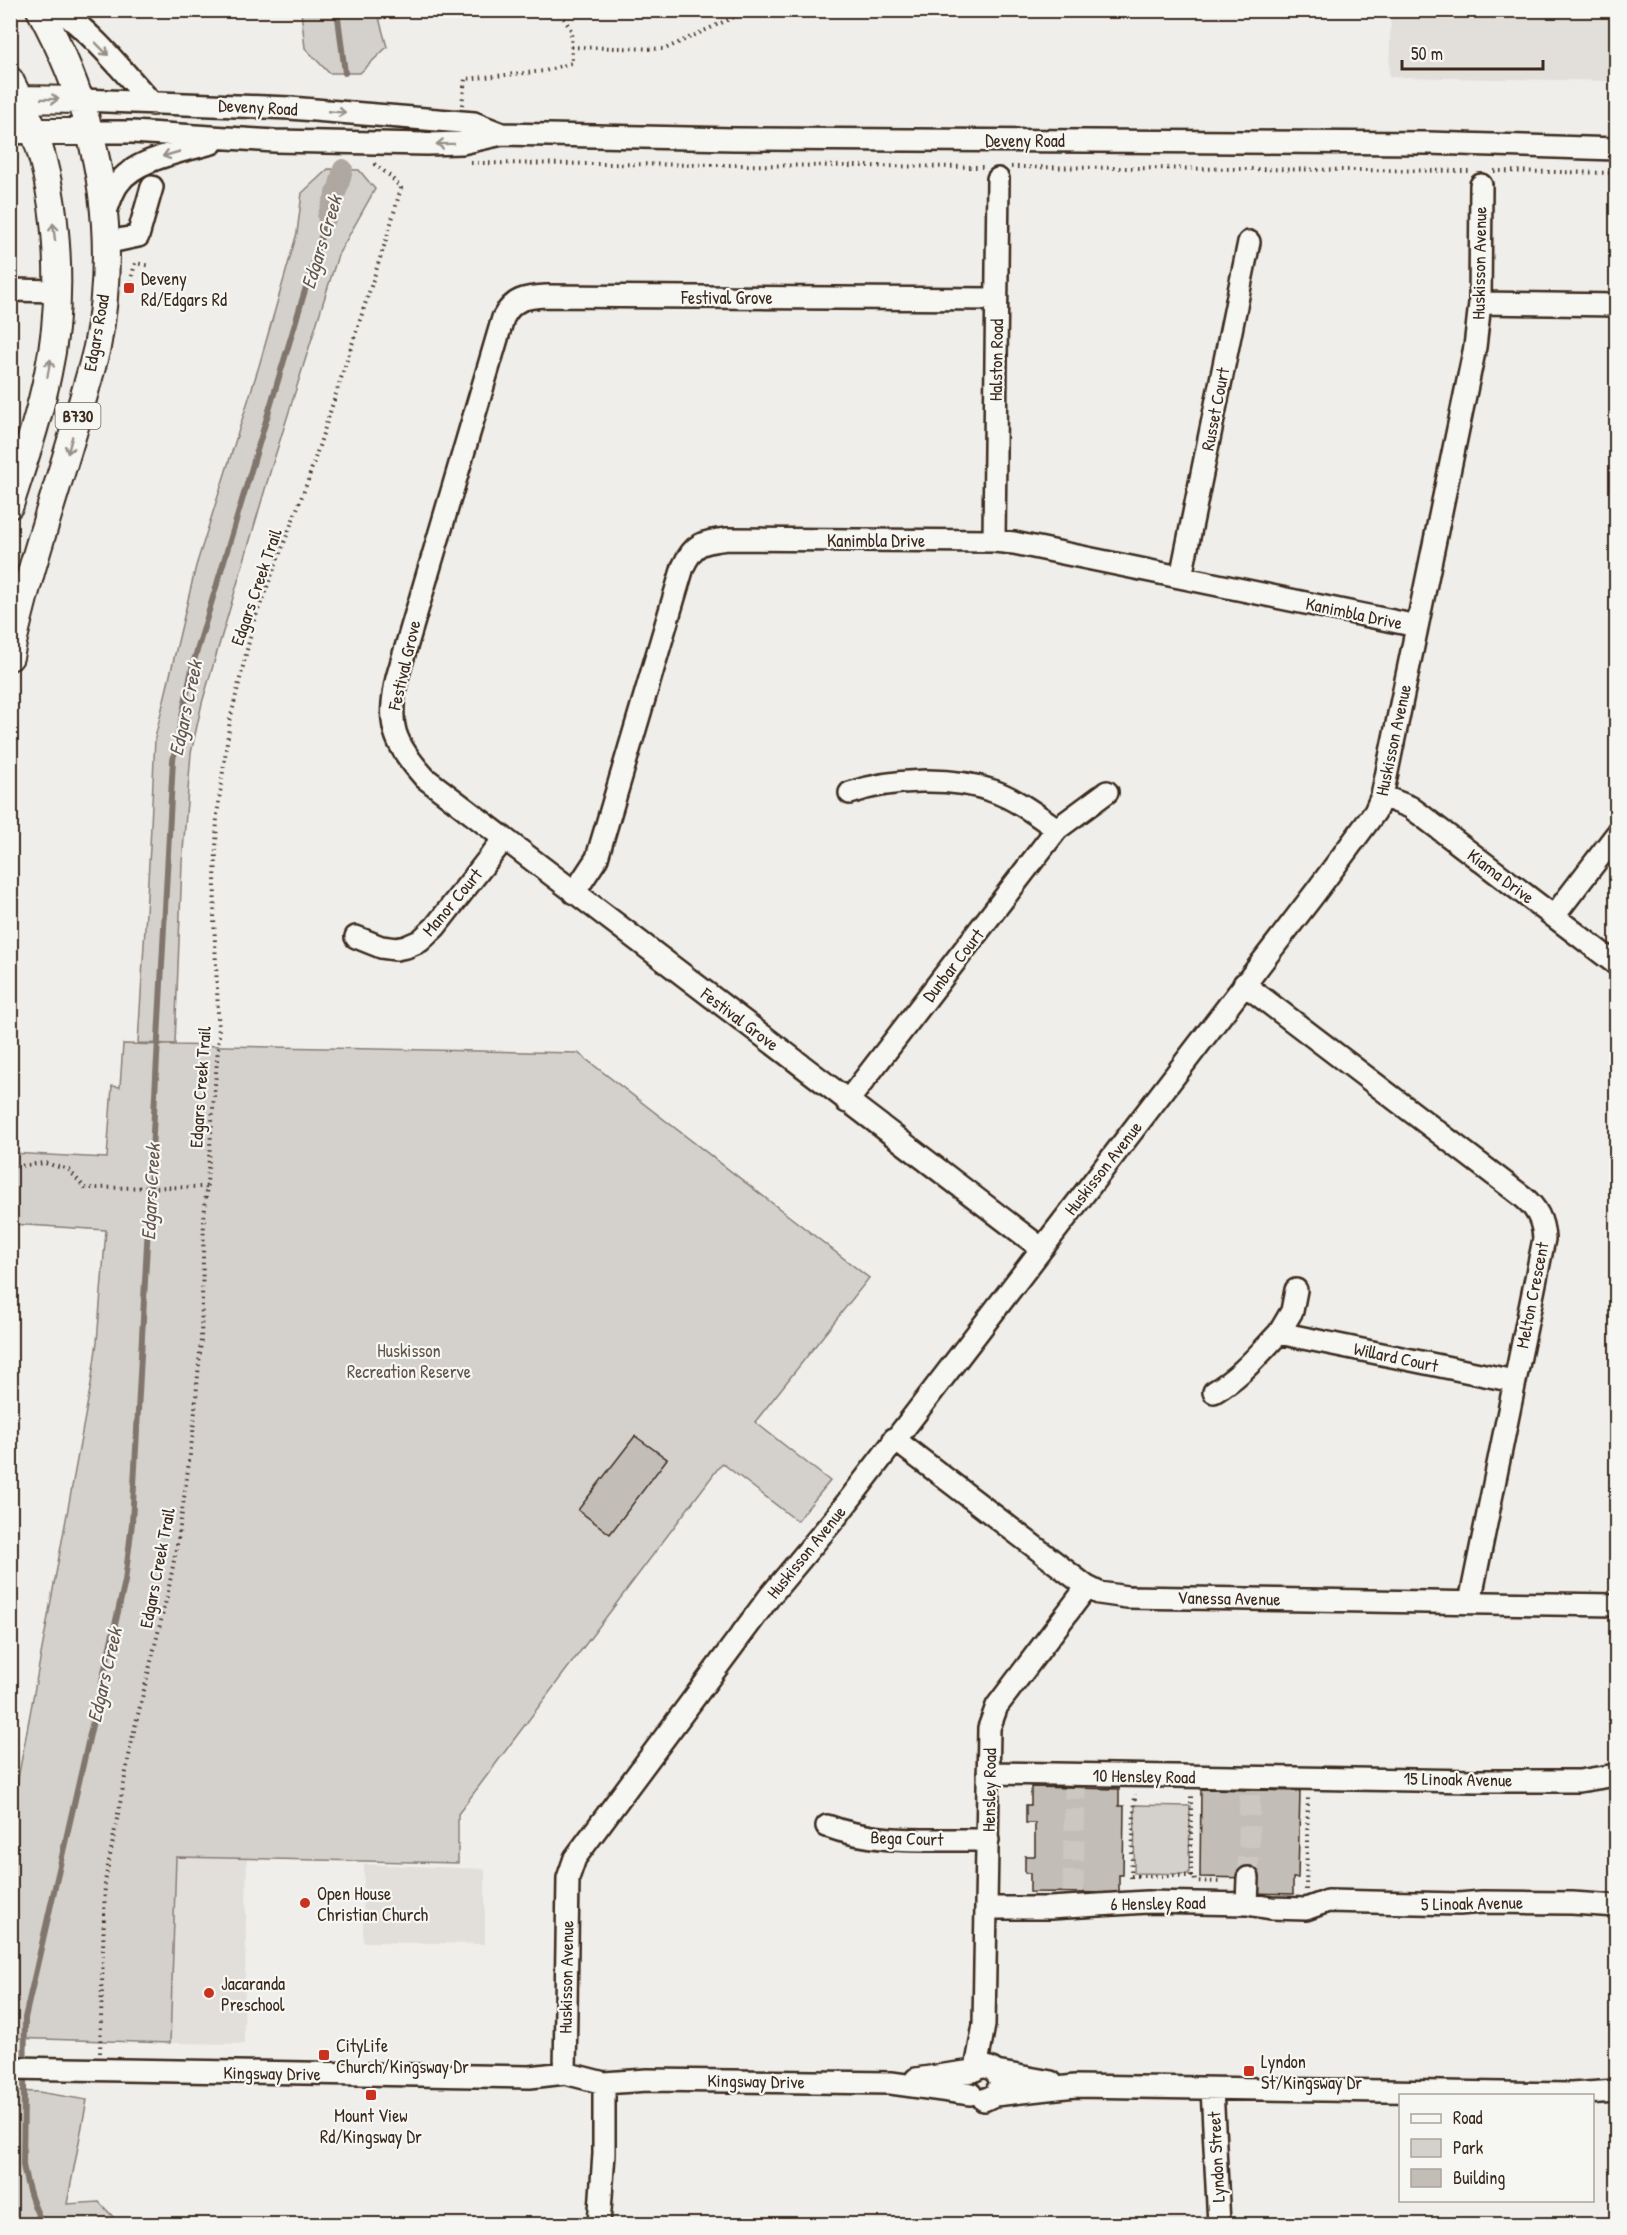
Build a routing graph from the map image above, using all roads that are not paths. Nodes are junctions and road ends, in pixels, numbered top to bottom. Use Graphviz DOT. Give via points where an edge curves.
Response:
graph roads {
  1 [pos="40,10"];
  2 [pos="59,10"];
  3 [pos="13,93"];
  4 [pos="81,100"];
  5 [pos="153,104"];
  6 [pos="23,132"];
  7 [pos="91,132"];
  8 [pos="502,134"];
  9 [pos="227,138"];
  10 [pos="1617,140"];
  11 [pos="1547,146"];
  12 [pos="1617,149"];
  13 [pos="997,171"];
  14 [pos="1482,176"];
  15 [pos="152,187"];
  16 [pos="105,214"];
  17 [pos="1249,242"];
  18 [pos="105,243"];
  19 [pos="10,290"];
  20 [pos="57,291"];
  21 [pos="996,299"];
  22 [pos="1480,303"];
  23 [pos="1617,305"];
  24 [pos="10,505"];
  25 [pos="994,541"];
  26 [pos="1181,577"];
  27 [pos="1417,626"];
  28 [pos="10,657"];
  29 [pos="1107,792"];
  30 [pos="850,793"];
  31 [pos="1382,796"];
  32 [pos="1057,829"];
  33 [pos="1617,835"];
  34 [pos="504,838"];
  35 [pos="574,893"];
  36 [pos="1554,916"];
  37 [pos="356,937"];
  38 [pos="1617,964"];
  39 [pos="1244,984"];
  40 [pos="847,1102"];
  41 [pos="1041,1248"];
  42 [pos="1296,1290"];
  43 [pos="1279,1333"];
  44 [pos="1514,1381"];
  45 [pos="1214,1392"];
  46 [pos="894,1440"];
  47 [pos="1087,1587"];
  48 [pos="1470,1602"];
  49 [pos="1617,1605"];
  50 [pos="988,1773"];
  51 [pos="1617,1775"];
  52 [pos="1303,1783"];
  53 [pos="827,1826"];
  54 [pos="988,1840"];
  55 [pos="1328,1901"];
  56 [pos="1617,1906"];
  57 [pos="987,1908"];
  58 [pos="10,2068"];
  59 [pos="984,2070"];
  60 [pos="565,2073"];
  61 [pos="604,2083"];
  62 [pos="891,2083"];
  63 [pos="1075,2086"];
  64 [pos="1212,2089"];
  65 [pos="1617,2091"];
  66 [pos="971,2094"];
  67 [pos="1515,2094"];
  68 [pos="1586,2094"];
  69 [pos="995,2095"];
  70 [pos="1594,2097"];
  71 [pos="1617,2100"];
  72 [pos="599,2224"];
  73 [pos="1219,2224"];
  1 -- 4 [label="main road, Edgars Road / B730"];
  2 -- 5 [label="street, one-way"];
  3 -- 4 [label="main road, Deveny Road, one-way"];
  3 -- 6 [label="main road, B730"];
  4 -- 5 [label="street, Deveny Road"];
  4 -- 7 [label="main road, Edgars Road / B730"];
  5 -- 8 [label="street, Deveny Road, one-way" via="226,104 474,123"];
  6 -- 7 [label="main road, Deveny Road"];
  20 -- 6 [label="main road, B730, one-way" via="47,174"];
  7 -- 9 [label="street, Deveny Road"];
  7 -- 16 [label="main road, Edgars Road / B730"];
  8 -- 9 [label="street, Deveny Road, one-way" via="462,143 427,144"];
  8 -- 11 [label="street, Deveny Road"];
  9 -- 16 [label="street, one-way" via="133,169 117,185"];
  10 -- 11 [label="street, Deveny Road"];
  11 -- 12 [label="street, Deveny Road"];
  13 -- 21 [label="street, Halston Road"];
  14 -- 22 [label="street, Huskisson Avenue"];
  15 -- 18 [label="street" via="138,236"];
  16 -- 18 [label="main road, Edgars Road / B730"];
  17 -- 26 [label="street, Russet Court"];
  18 -- 28 [label="main road, Edgars Road / B730, one-way" via="103,307 96,349"];
  19 -- 20 [label="street"];
  24 -- 20 [label="main road, B730, one-way" via="49,371"];
  21 -- 25 [label="street, Halston Road"];
  21 -- 34 [label="street, Festival Grove" via="546,296 522,298 508,309 397,678 392,715 406,756 424,778"];
  22 -- 23 [label="street"];
  22 -- 27 [label="street, Huskisson Avenue" via="1475,347"];
  25 -- 26 [label="street, Kanimbla Drive"];
  25 -- 35 [label="street, Kanimbla Drive" via="727,539 697,545 683,567 597,858"];
  26 -- 27 [label="street, Kanimbla Drive"];
  27 -- 31 [label="street, Huskisson Avenue"];
  29 -- 32 [label="street, Dunbar Court"];
  30 -- 32 [label="street" via="896,782 976,787 1014,800"];
  31 -- 36 [label="street, Kiama Drive" via="1410,807"];
  31 -- 39 [label="street, Huskisson Avenue" via="1376,812"];
  32 -- 40 [label="street, Dunbar Court"];
  33 -- 36 [label="street"];
  34 -- 35 [label="street, Festival Grove"];
  34 -- 37 [label="street, Manor Court" via="420,941 396,949"];
  35 -- 40 [label="street, Festival Grove"];
  36 -- 38 [label="street, Kiama Drive"];
  39 -- 41 [label="street, Huskisson Avenue"];
  39 -- 44 [label="street, Melton Crescent" via="1532,1204 1543,1225 1544,1239"];
  40 -- 41 [label="street, Festival Grove"];
  41 -- 46 [label="street, Huskisson Avenue"];
  42 -- 43 [label="street" via="1292,1311"];
  43 -- 44 [label="street, Willard Court"];
  43 -- 45 [label="street" via="1242,1373"];
  44 -- 48 [label="street, Melton Crescent"];
  46 -- 47 [label="street, Vanessa Avenue"];
  46 -- 60 [label="street, Huskisson Avenue" via="770,1596 575,1858 568,1878"];
  47 -- 48 [label="street, Vanessa Avenue" via="1127,1597"];
  47 -- 50 [label="street, Hensley Road" via="997,1706 989,1728"];
  48 -- 49 [label="street, Vanessa Avenue"];
  50 -- 52 [label="street, 10 Hensley Road" via="1075,1782"];
  50 -- 54 [label="street, Hensley Road"];
  51 -- 52 [label="street, 15 Linoak Avenue" via="1579,1781"];
  53 -- 54 [label="street, Bega Court" via="868,1838"];
  54 -- 57 [label="street, Hensley Road"];
  55 -- 56 [label="street, 5 Linoak Avenue"];
  55 -- 57 [label="street, 6 Hensley Road" via="1306,1909 1271,1908 1248,1893 1147,1902 1073,1899 1050,1908"];
  57 -- 59 [label="street, Hensley Road"];
  58 -- 60 [label="street, Kingsway Drive" via="530,2077"];
  59 -- 62 [label="street, Kingsway Drive"];
  59 -- 63 [label="street, Kingsway Drive"];
  59 -- 66 [label="street" via="968,2082"];
  59 -- 69 [label="street" via="1001,2084"];
  60 -- 61 [label="street, Kingsway Drive"];
  61 -- 62 [label="street, Kingsway Drive" via="647,2080"];
  61 -- 72 [label="street"];
  62 -- 66 [label="street, Kingsway Drive"];
  63 -- 64 [label="street, Kingsway Drive"];
  63 -- 69 [label="street, Kingsway Drive"];
  64 -- 67 [label="street, Kingsway Drive"];
  64 -- 73 [label="street, Lyndon Street"];
  65 -- 68 [label="street, Kingsway Drive"];
  66 -- 69 [label="street" via="981,2100"];
  70 -- 71 [label="street"];
}
